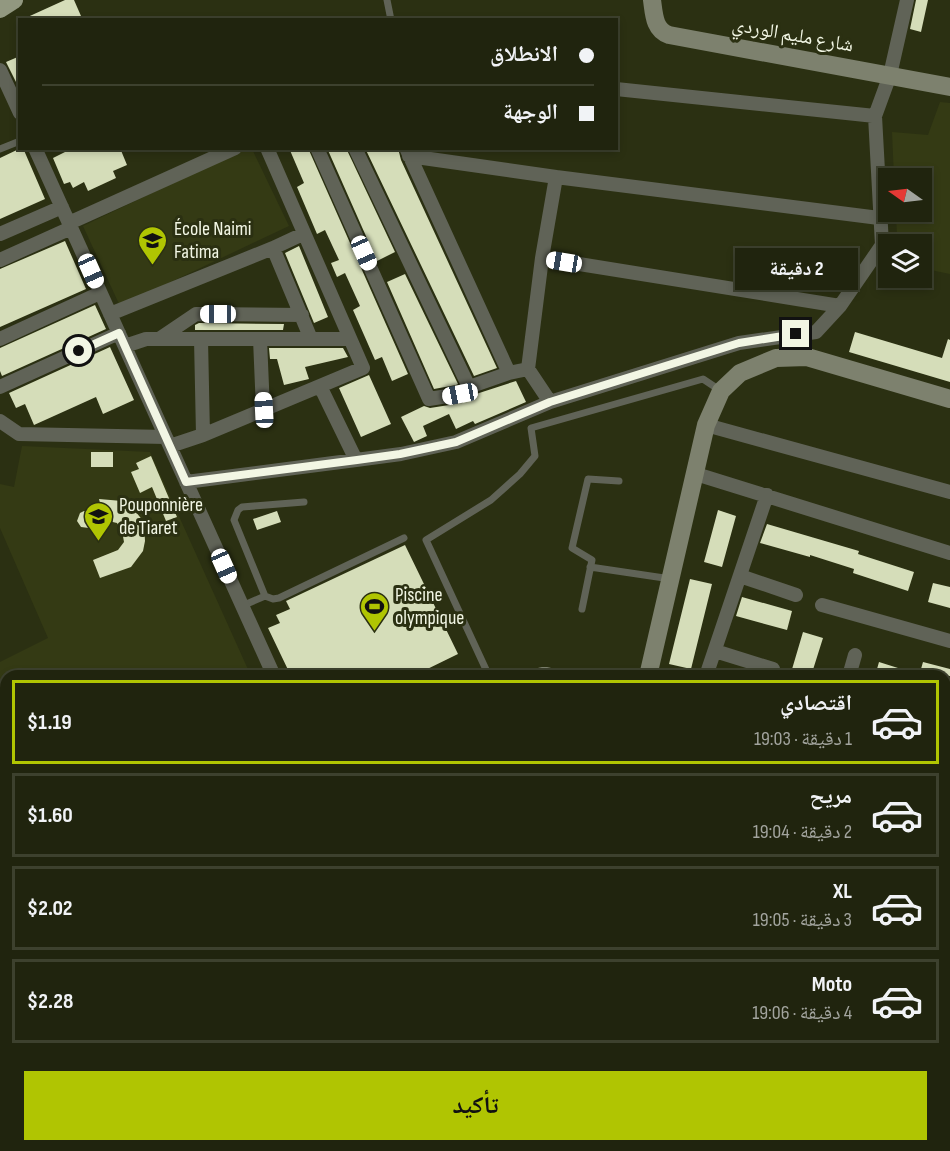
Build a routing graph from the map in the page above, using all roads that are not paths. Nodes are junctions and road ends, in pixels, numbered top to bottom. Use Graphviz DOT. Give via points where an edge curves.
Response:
graph roads {
  1 [pos="14,0"];
  2 [pos="387,0"];
  3 [pos="652,0"];
  4 [pos="907,0"];
  5 [pos="0,9"];
  6 [pos="392,18"];
  7 [pos="0,70"];
  8 [pos="890,75"];
  9 [pos="950,87"];
  10 [pos="618,89"];
  11 [pos="18,109"];
  12 [pos="875,116"];
  13 [pos="18,142"];
  14 [pos="0,149"];
  15 [pos="36,150"];
  16 [pos="231,150"];
  17 [pos="268,150"];
  18 [pos="318,150"];
  19 [pos="356,150"];
  20 [pos="407,152"];
  21 [pos="556,177"];
  22 [pos="878,192"];
  23 [pos="62,207"];
  24 [pos="878,218"];
  25 [pos="879,222"];
  26 [pos="70,225"];
  27 [pos="0,234"];
  28 [pos="303,234"];
  29 [pos="273,248"];
  30 [pos="542,258"];
  31 [pos="0,260"];
  32 [pos="100,292"];
  33 [pos="840,306"];
  34 [pos="110,314"];
  35 [pos="302,315"];
  36 [pos="0,339"];
  37 [pos="159,339"];
  38 [pos="201,339"];
  39 [pos="260,339"];
  40 [pos="311,339"];
  41 [pos="350,339"];
  42 [pos="122,340"];
  43 [pos="528,369"];
  44 [pos="509,373"];
  45 [pos="320,386"];
  46 [pos="0,387"];
  47 [pos="469,387"];
  48 [pos="721,391"];
  49 [pos="950,399"];
  50 [pos="550,402"];
  51 [pos="264,410"];
  52 [pos="0,421"];
  53 [pos="706,424"];
  54 [pos="203,435"];
  55 [pos="168,442"];
  56 [pos="357,460"];
  57 [pos="696,474"];
  58 [pos="186,482"];
  59 [pos="619,482"];
  60 [pos="950,492"];
  61 [pos="766,495"];
  62 [pos="304,502"];
  63 [pos="404,538"];
  64 [pos="950,553"];
  65 [pos="590,567"];
  66 [pos="740,576"];
  67 [pos="671,579"];
  68 [pos="796,595"];
  69 [pos="265,596"];
  70 [pos="822,605"];
  71 [pos="242,606"];
  72 [pos="582,609"];
  73 [pos="950,641"];
  74 [pos="715,651"];
  75 [pos="855,655"];
  76 [pos="773,669"];
  77 [pos="270,670"];
  78 [pos="486,670"];
  79 [pos="649,670"];
  80 [pos="708,670"];
  81 [pos="851,670"];
  1 -- 5 [label="main road"];
  2 -- 6 [label="lane"];
  3 -- 8 [label="street, شارع مليم الوردي" via="658,28 669,35"];
  4 -- 8 [label="street"];
  7 -- 11 [label="street"];
  8 -- 9 [label="street, شارع مليم الوردي"];
  8 -- 12 [label="street"];
  10 -- 12 [label="street"];
  12 -- 22 [label="street"];
  13 -- 14 [label="lane"];
  15 -- 23 [label="street"];
  16 -- 26 [label="street"];
  17 -- 28 [label="street"];
  18 -- 47 [label="street" via="429,399 460,394"];
  19 -- 47 [label="street"];
  20 -- 21 [label="street"];
  20 -- 44 [label="street"];
  21 -- 24 [label="street"];
  21 -- 30 [label="street"];
  23 -- 26 [label="street"];
  23 -- 27 [label="street"];
  25 -- 33 [label="street" via="882,245"];
  26 -- 31 [label="street"];
  26 -- 32 [label="street"];
  28 -- 29 [label="street"];
  28 -- 41 [label="street"];
  29 -- 34 [label="street"];
  29 -- 35 [label="street"];
  30 -- 33 [label="street"];
  30 -- 43 [label="street"];
  32 -- 34 [label="street"];
  32 -- 36 [label="street"];
  33 -- 50 [label="street" via="816,332 739,343"];
  34 -- 42 [label="street"];
  35 -- 37 [label="street" via="196,314"];
  35 -- 40 [label="street"];
  37 -- 38 [label="street"];
  37 -- 42 [label="street"];
  38 -- 39 [label="street"];
  38 -- 54 [label="street"];
  39 -- 40 [label="street"];
  39 -- 51 [label="street"];
  40 -- 41 [label="street"];
  41 -- 45 [label="street" via="363,368"];
  42 -- 46 [label="street"];
  42 -- 55 [label="street"];
  43 -- 44 [label="street"];
  43 -- 50 [label="street"];
  44 -- 47 [label="street"];
  45 -- 51 [label="street"];
  45 -- 56 [label="street"];
  48 -- 49 [label="street" via="740,373 776,358 807,357"];
  48 -- 53 [label="street"];
  48 -- 78 [label="lane" via="703,379 531,428 535,456 520,474 491,500 426,540"];
  50 -- 56 [label="street" via="456,442"];
  51 -- 54 [label="street"];
  52 -- 55 [label="street" via="19,434"];
  53 -- 57 [label="street"];
  53 -- 60 [label="street"];
  54 -- 55 [label="street"];
  55 -- 58 [label="street"];
  56 -- 58 [label="street"];
  57 -- 61 [label="street"];
  57 -- 67 [label="street"];
  58 -- 71 [label="street"];
  59 -- 65 [label="lane" via="588,479 572,548 592,560"];
  61 -- 64 [label="street"];
  61 -- 66 [label="street"];
  62 -- 69 [label="lane" via="242,507 235,515"];
  63 -- 69 [label="lane" via="279,598"];
  65 -- 67 [label="lane"];
  65 -- 72 [label="lane"];
  66 -- 68 [label="street"];
  66 -- 74 [label="street"];
  67 -- 79 [label="street"];
  69 -- 71 [label="lane"];
  70 -- 73 [label="street"];
  71 -- 77 [label="street"];
  74 -- 76 [label="street"];
  74 -- 80 [label="street"];
  75 -- 81 [label="street"];
}
